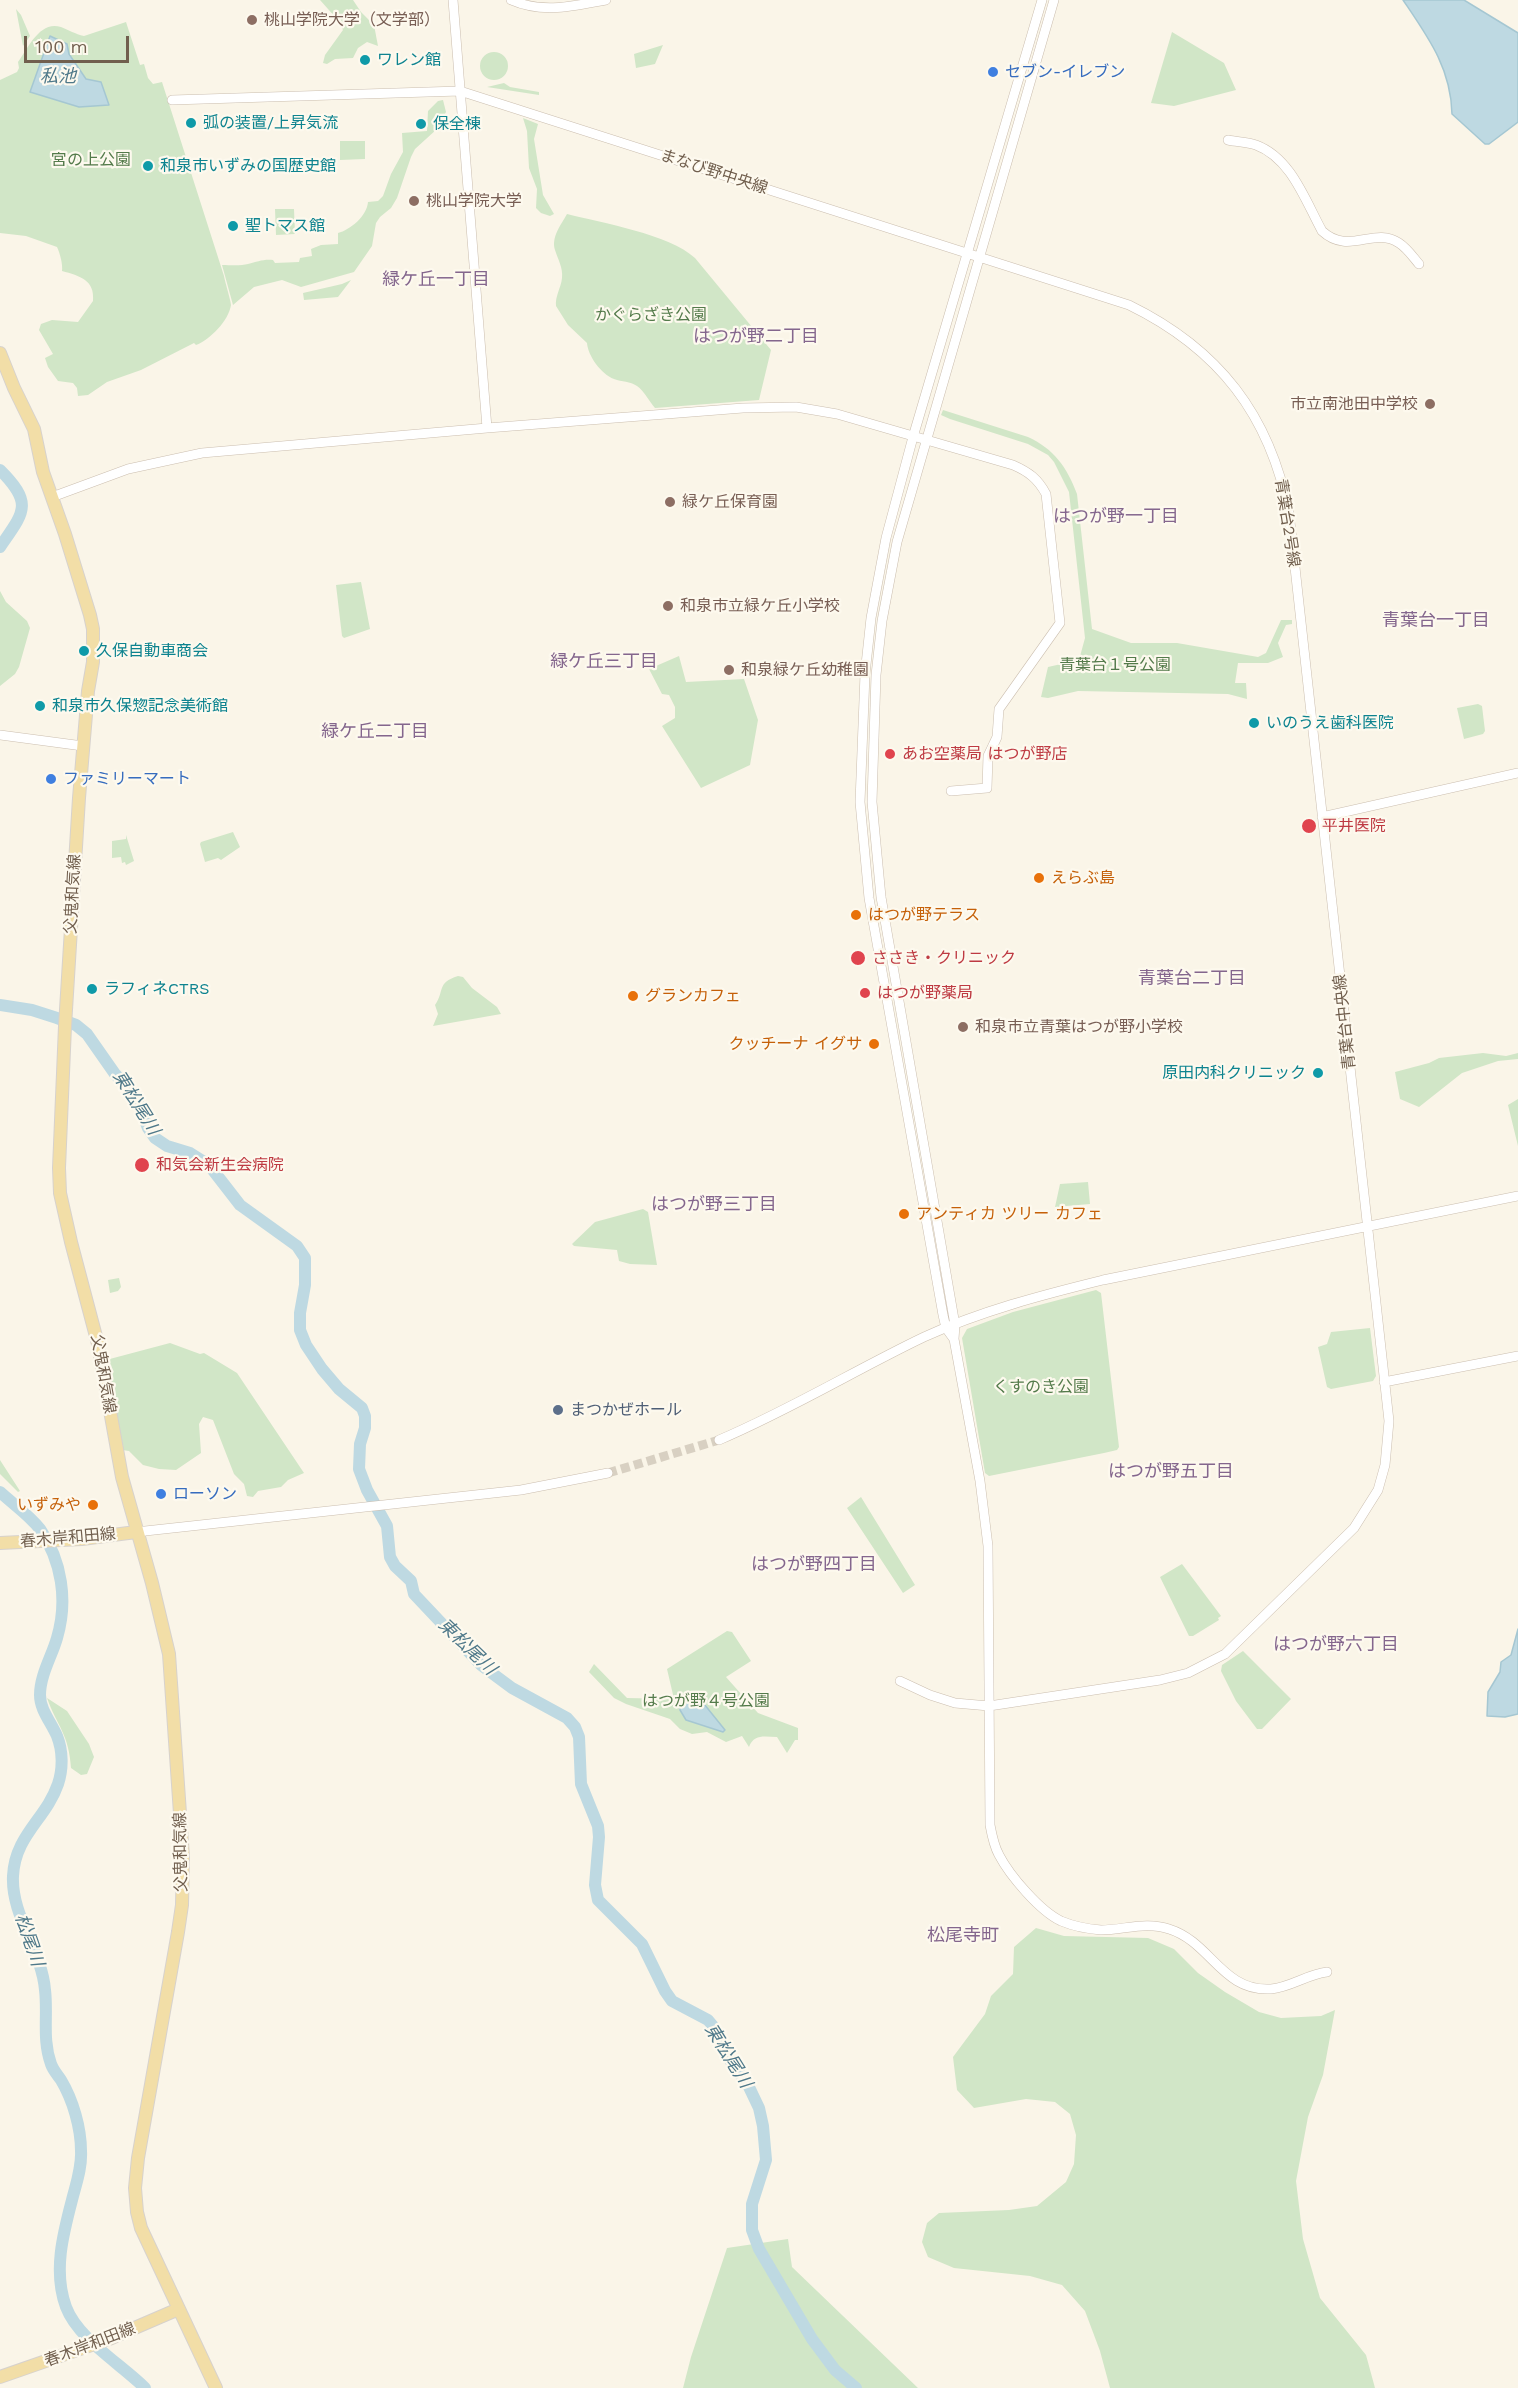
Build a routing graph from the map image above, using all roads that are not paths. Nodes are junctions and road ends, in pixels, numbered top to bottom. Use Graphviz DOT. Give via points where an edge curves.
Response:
graph roads {
  1 [pos="453,0"];
  2 [pos="511,0"];
  3 [pos="606,0"];
  4 [pos="1042,0"];
  5 [pos="1054,0"];
  6 [pos="460,91"];
  7 [pos="172,100"];
  8 [pos="1228,140"];
  9 [pos="968,253"];
  10 [pos="980,256"];
  11 [pos="1419,264"];
  12 [pos="0,353"];
  13 [pos="488,428"];
  14 [pos="913,437"];
  15 [pos="926,439"];
  16 [pos="52,497"];
  17 [pos="0,735"];
  18 [pos="83,746"];
  19 [pos="1518,773"];
  20 [pos="951,791"];
  21 [pos="1322,817"];
  22 [pos="1518,1196"];
  23 [pos="1367,1227"];
  24 [pos="951,1326"];
  25 [pos="1518,1356"];
  26 [pos="1384,1382"];
  27 [pos="719,1440"];
  28 [pos="608,1473"];
  29 [pos="136,1532"];
  30 [pos="0,1543"];
  31 [pos="900,1681"];
  32 [pos="989,1706"];
  33 [pos="1328,1972"];
  34 [pos="178,2307"];
  35 [pos="0,2377"];
  36 [pos="216,2388"];
  1 -- 6 [label="street"];
  2 -- 3 [label="street" via="531,7 554,8"];
  4 -- 9 [label="street"];
  5 -- 10 [label="street"];
  6 -- 7 [label="street, まなび野中央線"];
  6 -- 9 [label="street, まなび野中央線"];
  6 -- 13 [label="street"];
  8 -- 11 [label="street" via="1254,144 1284,163 1328,237 1347,243 1390,239"];
  9 -- 10 [label="street, まなび野中央線"];
  9 -- 14 [label="street"];
  10 -- 15 [label="street"];
  10 -- 21 [label="street, 青葉台2号線" via="1123,303 1168,326 1223,373 1253,414 1274,456 1289,513"];
  12 -- 16 [label="main road, 父鬼和気線" via="34,429"];
  13 -- 14 [label="street" via="780,406 837,414"];
  13 -- 16 [label="street" via="202,453 128,469"];
  14 -- 15 [label="street"];
  14 -- 24 [label="street" via="886,538 871,618 860,802 869,898"];
  15 -- 20 [label="street" via="1013,465 1039,482 1046,494 1060,620 999,709 997,737 988,756 987,788"];
  15 -- 24 [label="street" via="897,542 882,621 876,675 872,802 881,897"];
  16 -- 18 [label="main road, 父鬼和気線" via="93,629"];
  17 -- 18 [label="street"];
  18 -- 29 [label="main road, 父鬼和気線" via="65,1020 60,1193 99,1344"];
  19 -- 21 [label="street"];
  21 -- 23 [label="street, 青葉台中央線"];
  22 -- 23 [label="street"];
  23 -- 24 [label="street" via="1103,1280 1007,1305"];
  23 -- 26 [label="street, 青葉台中央線"];
  24 -- 27 [label="street"];
  24 -- 32 [label="street" via="988,1546"];
  25 -- 26 [label="street"];
  26 -- 32 [label="street, 青葉台中央線" via="1389,1443 1378,1490 1369,1508 1354,1528 1225,1654 1188,1673 1160,1680"];
  28 -- 29 [label="street" via="532,1488"];
  29 -- 30 [label="main road, 春木岸和田線"];
  29 -- 34 [label="main road, 父鬼和気線" via="170,1664 183,1857 182,1905 136,2166 136,2203 143,2233"];
  31 -- 32 [label="street, 青葉台中央線" via="955,1703"];
  32 -- 33 [label="street" via="993,1840 1006,1867 1059,1920 1090,1928 1148,1925 1170,1929 1188,1936 1233,1979 1259,1988 1283,1987"];
  34 -- 35 [label="main road, 春木岸和田線" via="109,2339"];
  34 -- 36 [label="main road, 父鬼和気線"];
}
